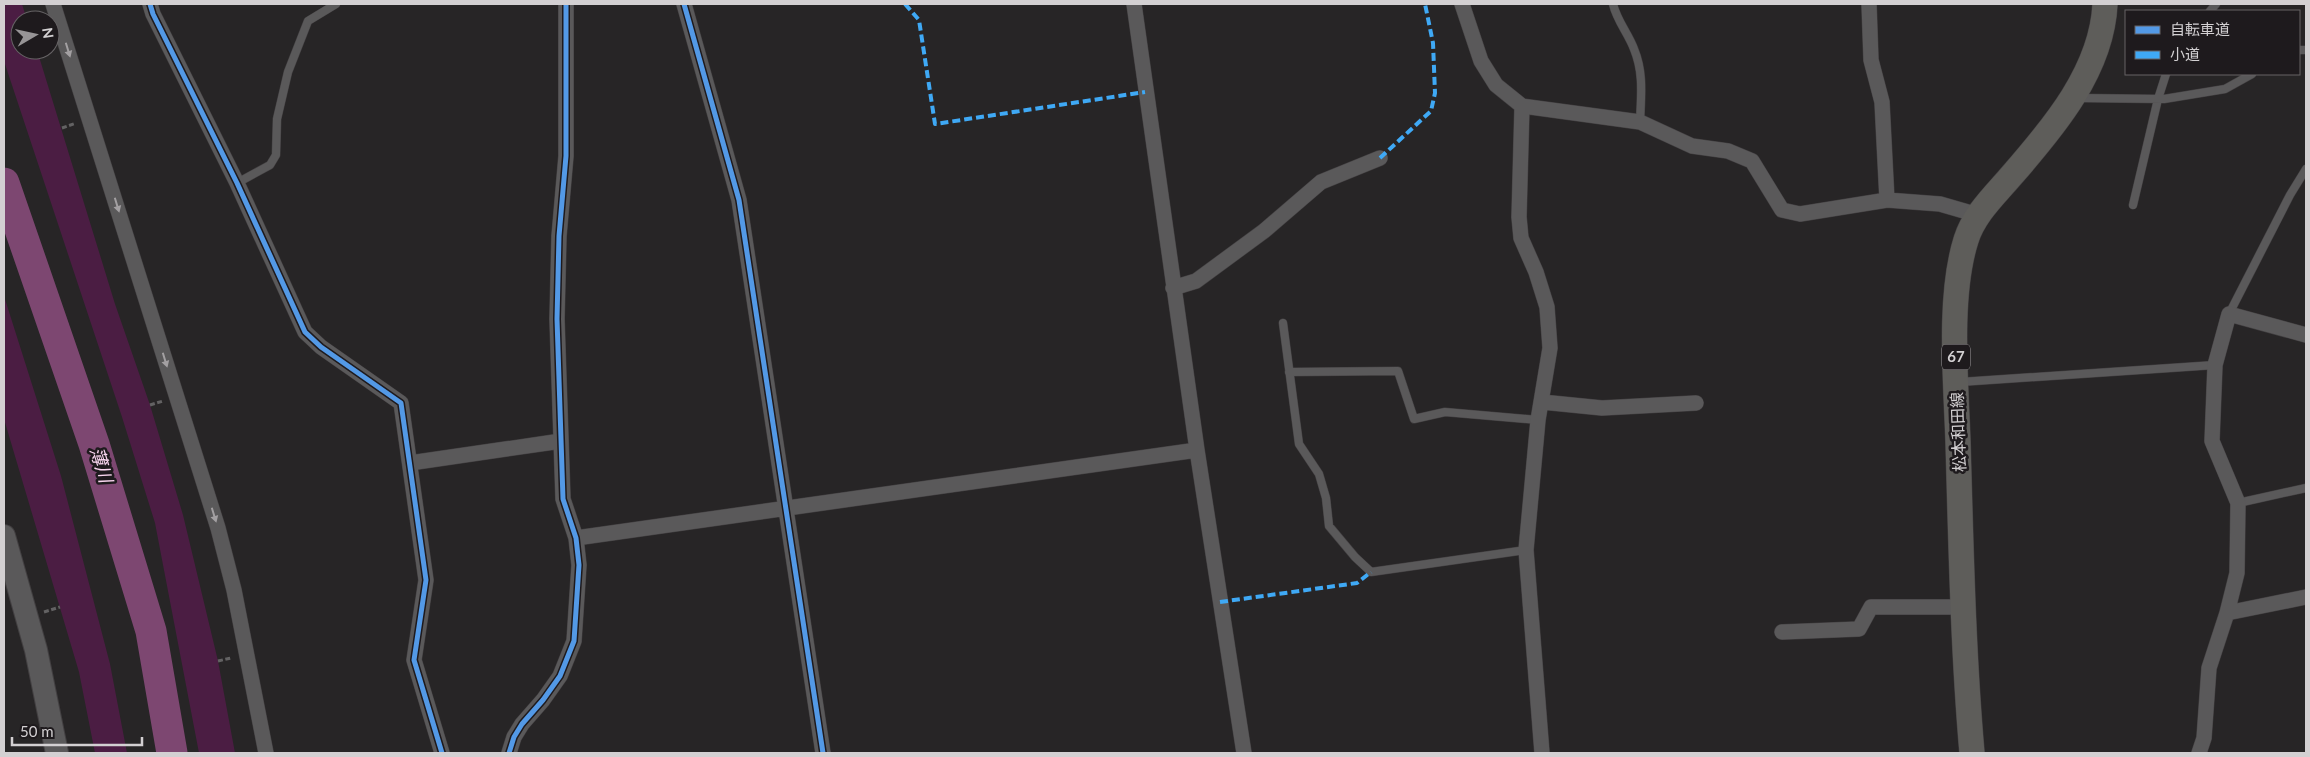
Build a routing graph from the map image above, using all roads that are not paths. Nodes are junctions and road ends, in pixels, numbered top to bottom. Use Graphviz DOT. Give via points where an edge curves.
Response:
graph roads {
  1 [pos="53,4"];
  2 [pos="150,4"];
  3 [pos="336,4"];
  4 [pos="566,4"];
  5 [pos="684,4"];
  6 [pos="1134,4"];
  7 [pos="1462,4"];
  8 [pos="1613,4"];
  9 [pos="1869,4"];
  10 [pos="2105,4"];
  11 [pos="2166,75"];
  12 [pos="2250,75"];
  13 [pos="2072,98"];
  14 [pos="2158,99"];
  15 [pos="1522,106"];
  16 [pos="1640,122"];
  17 [pos="1380,158"];
  18 [pos="2306,169"];
  19 [pos="237,183"];
  20 [pos="1887,200"];
  21 [pos="2133,206"];
  22 [pos="1978,215"];
  23 [pos="1173,288"];
  24 [pos="2229,314"];
  25 [pos="1283,323"];
  26 [pos="2306,335"];
  27 [pos="2215,365"];
  28 [pos="1289,372"];
  29 [pos="1956,382"];
  30 [pos="1542,402"];
  31 [pos="1696,403"];
  32 [pos="1538,420"];
  33 [pos="561,440"];
  34 [pos="1197,450"];
  35 [pos="410,463"];
  36 [pos="2306,488"];
  37 [pos="2238,503"];
  38 [pos="784,508"];
  39 [pos="4,536"];
  40 [pos="576,538"];
  41 [pos="1526,550"];
  42 [pos="2306,597"];
  43 [pos="1964,607"];
  44 [pos="2227,613"];
  45 [pos="1782,632"];
  46 [pos="57,753"];
  47 [pos="266,753"];
  48 [pos="442,753"];
  49 [pos="509,753"];
  50 [pos="823,753"];
  51 [pos="1244,753"];
  52 [pos="1542,753"];
  53 [pos="1972,753"];
  54 [pos="2199,753"];
  1 -- 47 [label="street, one-way" via="218,528 234,590"];
  2 -- 19 [label="street"];
  3 -- 19 [label="lane" via="308,21 288,72 277,119 276,155 270,165"];
  4 -- 33 [label="street" via="566,156 558,236"];
  5 -- 38 [label="street" via="739,200"];
  6 -- 23 [label="street"];
  7 -- 15 [label="street" via="1482,61 1496,85"];
  8 -- 16 [label="lane" via="1634,49 1643,78"];
  9 -- 20 [label="street" via="1871,60 1882,102"];
  10 -- 13 [label="main road, 松本和田線 / 67" via="2102,35 2091,66"];
  11 -- 14 [label="lane"];
  12 -- 14 [label="lane" via="2225,89"];
  13 -- 14 [label="lane"];
  13 -- 22 [label="main road, 松本和田線 / 67"];
  14 -- 21 [label="lane"];
  15 -- 16 [label="street"];
  15 -- 30 [label="street" via="1521,238 1547,307 1550,348"];
  16 -- 20 [label="street" via="1692,146 1728,151 1752,161 1782,210 1800,214"];
  17 -- 23 [label="street" via="1320,182 1264,231 1196,281"];
  18 -- 24 [label="lane"];
  19 -- 35 [label="street" via="305,332 321,347 401,403"];
  20 -- 22 [label="street" via="1940,204"];
  22 -- 29 [label="main road, 松本和田線 / 67" via="1967,238 1958,271"];
  23 -- 34 [label="street"];
  24 -- 26 [label="street"];
  24 -- 27 [label="street"];
  25 -- 28 [label="lane"];
  27 -- 29 [label="lane"];
  27 -- 37 [label="street" via="2212,441"];
  28 -- 32 [label="lane" via="1398,371 1414,418 1445,412"];
  28 -- 41 [label="lane" via="1299,444 1319,474 1329,526 1371,572"];
  29 -- 43 [label="main road, 松本和田線 / 67"];
  30 -- 31 [label="street" via="1602,408"];
  30 -- 32 [label="street"];
  32 -- 41 [label="street"];
  33 -- 35 [label="street"];
  33 -- 40 [label="street" via="563,499"];
  34 -- 38 [label="street"];
  34 -- 51 [label="street"];
  35 -- 48 [label="street" via="426,580 414,660"];
  36 -- 37 [label="lane"];
  37 -- 44 [label="street" via="2236,573"];
  38 -- 40 [label="street"];
  38 -- 50 [label="street"];
  39 -- 46 [label="street" via="36,650"];
  40 -- 49 [label="street" via="579,565 574,641 560,676 522,724"];
  41 -- 52 [label="street"];
  42 -- 44 [label="street"];
  43 -- 45 [label="street" via="1872,607 1859,629"];
  43 -- 53 [label="main road, 松本和田線 / 67"];
  44 -- 54 [label="street" via="2209,668 2204,738"];
}
